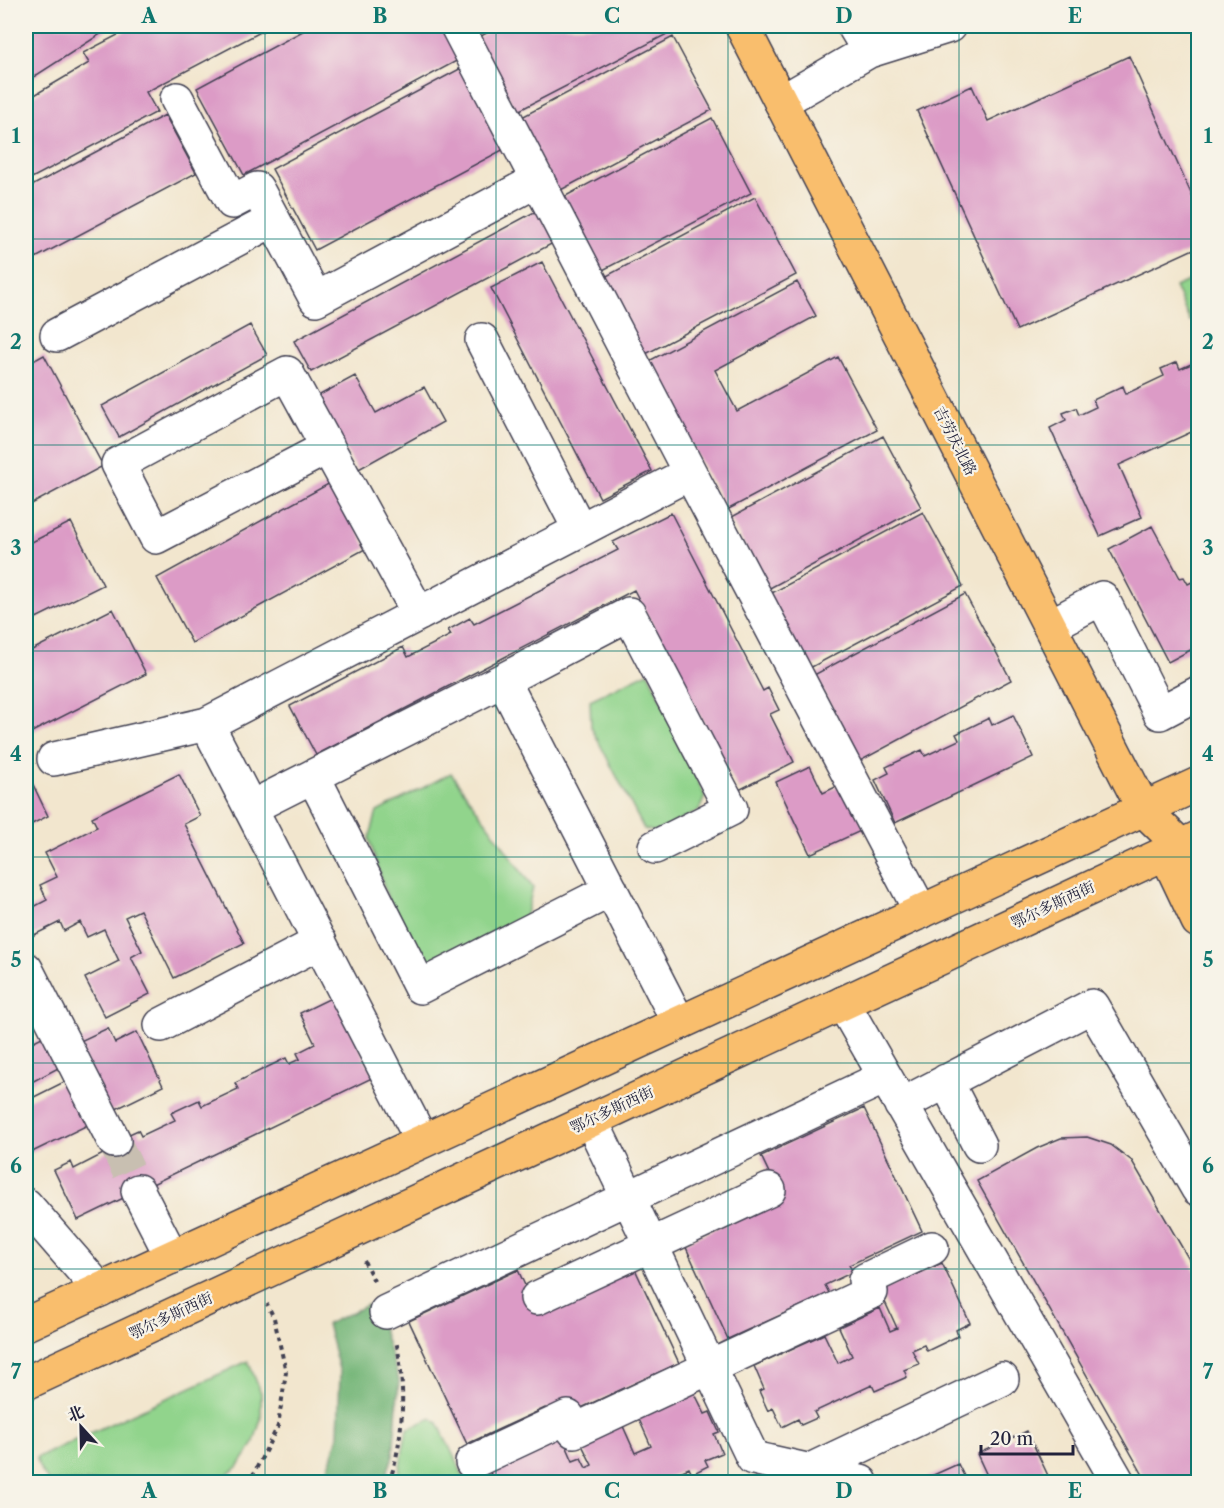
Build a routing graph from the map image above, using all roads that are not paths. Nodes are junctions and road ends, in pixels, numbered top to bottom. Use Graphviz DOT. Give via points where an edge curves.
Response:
graph roads {
  1 [pos="457,26"];
  2 [pos="742,26"];
  3 [pos="949,26"];
  4 [pos="862,38"];
  5 [pos="177,99"];
  6 [pos="781,102"];
  7 [pos="538,180"];
  8 [pos="273,220"];
  9 [pos="57,335"];
  10 [pos="482,340"];
  11 [pos="328,447"];
  12 [pos="690,473"];
  13 [pos="580,530"];
  14 [pos="419,614"];
  15 [pos="1050,626"];
  16 [pos="503,680"];
  17 [pos="1198,693"];
  18 [pos="207,724"];
  19 [pos="54,759"];
  20 [pos="313,776"];
  21 [pos="1198,784"];
  22 [pos="250,808"];
  23 [pos="1144,810"];
  24 [pos="1182,846"];
  25 [pos="655,847"];
  26 [pos="1198,879"];
  27 [pos="611,890"];
  28 [pos="921,912"];
  29 [pos="1198,921"];
  30 [pos="320,942"];
  31 [pos="26,969"];
  32 [pos="843,1003"];
  33 [pos="679,1023"];
  34 [pos="160,1025"];
  35 [pos="885,1077"];
  36 [pos="946,1081"];
  37 [pos="901,1105"];
  38 [pos="591,1120"];
  39 [pos="114,1141"];
  40 [pos="422,1141"];
  41 [pos="979,1145"];
  42 [pos="769,1190"];
  43 [pos="1198,1190"];
  44 [pos="138,1191"];
  45 [pos="628,1198"];
  46 [pos="26,1205"];
  47 [pos="651,1245"];
  48 [pos="932,1248"];
  49 [pos="172,1257"];
  50 [pos="100,1290"];
  51 [pos="537,1298"];
  52 [pos="386,1312"];
  53 [pos="26,1324"];
  54 [pos="709,1368"];
  55 [pos="1002,1379"];
  56 [pos="26,1383"];
  57 [pos="472,1462"];
  58 [pos="796,1477"];
  59 [pos="861,1482"];
  60 [pos="1118,1482"];
  1 -- 7 [label="lane"];
  2 -- 6 [label="main road, 吉劳庆北路"];
  3 -- 4 [label="lane"];
  4 -- 6 [label="lane"];
  5 -- 8 [label="lane" via="232,202 257,189"];
  6 -- 15 [label="main road, 吉劳庆北路"];
  7 -- 8 [label="lane" via="316,299"];
  7 -- 12 [label="lane"];
  8 -- 9 [label="lane"];
  10 -- 13 [label="lane"];
  11 -- 11 [label="lane" via="287,373 118,464 156,537"];
  11 -- 14 [label="lane"];
  12 -- 13 [label="lane"];
  12 -- 28 [label="lane"];
  13 -- 14 [label="lane"];
  14 -- 18 [label="lane"];
  15 -- 17 [label="lane" via="1102,598 1160,713"];
  15 -- 23 [label="main road, 吉劳庆北路"];
  16 -- 20 [label="lane"];
  16 -- 25 [label="lane" via="629,614 731,809"];
  16 -- 27 [label="lane"];
  18 -- 19 [label="lane"];
  18 -- 22 [label="lane"];
  20 -- 22 [label="lane"];
  20 -- 27 [label="lane" via="420,987"];
  21 -- 23 [label="main road"];
  22 -- 30 [label="lane"];
  23 -- 24 [label="main road, 吉劳庆北路"];
  23 -- 28 [label="main road"];
  24 -- 26 [label="main road"];
  24 -- 29 [label="main road"];
  24 -- 32 [label="main road, 鄂尔多斯西街"];
  27 -- 33 [label="lane"];
  28 -- 33 [label="main road"];
  30 -- 34 [label="lane"];
  30 -- 40 [label="lane"];
  31 -- 39 [label="lane"];
  32 -- 35 [label="lane"];
  32 -- 38 [label="main road, 鄂尔多斯西街"];
  33 -- 40 [label="main road"];
  35 -- 37 [label="lane"];
  35 -- 45 [label="lane"];
  36 -- 37 [label="lane"];
  36 -- 41 [label="lane"];
  36 -- 43 [label="lane" via="1092,1006"];
  37 -- 60 [label="lane"];
  38 -- 45 [label="lane"];
  38 -- 56 [label="main road, 鄂尔多斯西街"];
  40 -- 49 [label="main road"];
  42 -- 47 [label="lane"];
  44 -- 49 [label="lane"];
  45 -- 47 [label="lane"];
  45 -- 52 [label="lane"];
  46 -- 50 [label="lane"];
  47 -- 51 [label="lane"];
  47 -- 54 [label="lane"];
  48 -- 54 [label="lane" via="865,1280 871,1292"];
  49 -- 50 [label="main road"];
  50 -- 53 [label="main road"];
  54 -- 57 [label="lane" via="574,1431 568,1417"];
  54 -- 58 [label="lane" via="753,1458"];
  55 -- 58 [label="lane"];
  58 -- 59 [label="lane"];
}
